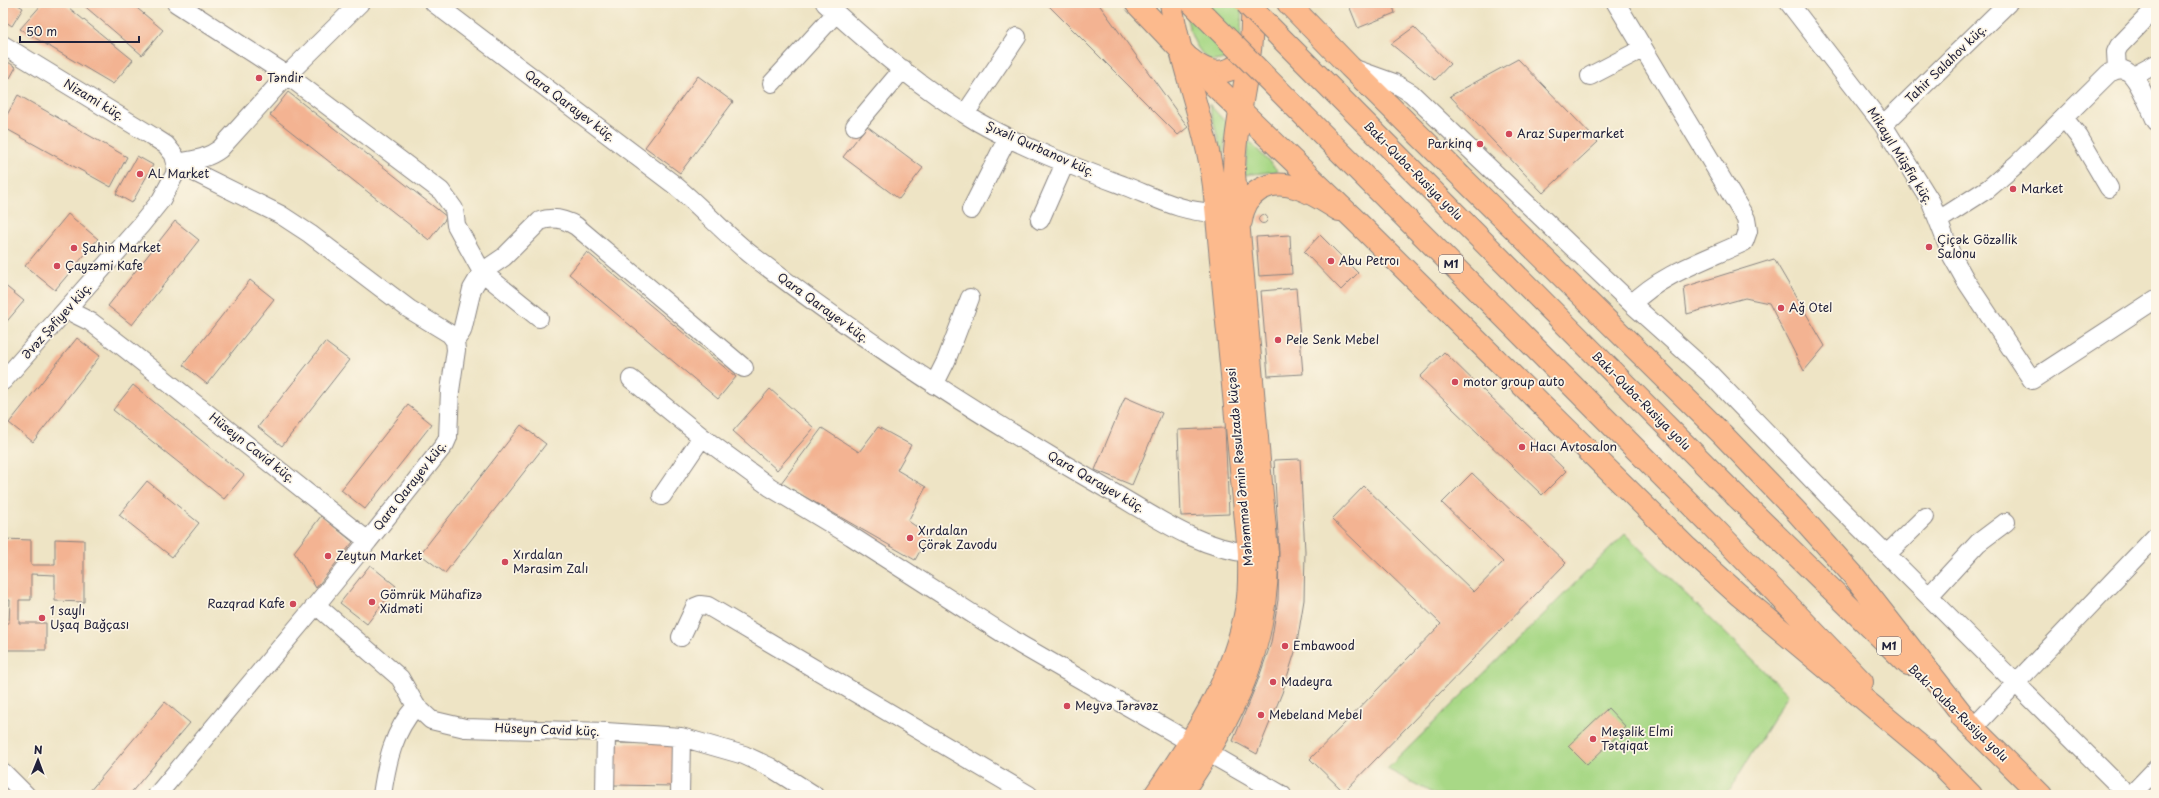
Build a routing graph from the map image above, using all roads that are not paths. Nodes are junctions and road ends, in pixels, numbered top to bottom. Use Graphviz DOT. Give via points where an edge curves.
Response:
graph roads {
  1 [pos="176,3"];
  2 [pos="360,3"];
  3 [pos="434,3"];
  4 [pos="1136,3"];
  5 [pos="1171,3"];
  6 [pos="1192,3"];
  7 [pos="1246,3"];
  8 [pos="1252,3"];
  9 [pos="1288,3"];
  10 [pos="1294,3"];
  11 [pos="1616,3"];
  12 [pos="1789,3"];
  13 [pos="2008,3"];
  14 [pos="831,8"];
  15 [pos="2149,15"];
  16 [pos="1311,26"];
  17 [pos="1252,33"];
  18 [pos="1017,37"];
  19 [pos="3,45"];
  20 [pos="1642,49"];
  21 [pos="1182,52"];
  22 [pos="2156,64"];
  23 [pos="1350,67"];
  24 [pos="903,69"];
  25 [pos="2117,69"];
  26 [pos="287,75"];
  27 [pos="1590,76"];
  28 [pos="2134,76"];
  29 [pos="772,82"];
  30 [pos="1240,108"];
  31 [pos="965,114"];
  32 [pos="2064,118"];
  33 [pos="2156,120"];
  34 [pos="1884,125"];
  35 [pos="855,126"];
  36 [pos="1008,137"];
  37 [pos="176,163"];
  38 [pos="1066,163"];
  39 [pos="2109,188"];
  40 [pos="971,210"];
  41 [pos="1217,212"];
  42 [pos="1040,220"];
  43 [pos="1355,220"];
  44 [pos="1939,220"];
  45 [pos="1239,241"];
  46 [pos="482,272"];
  47 [pos="970,298"];
  48 [pos="2156,299"];
  49 [pos="1632,304"];
  50 [pos="67,310"];
  51 [pos="539,318"];
  52 [pos="455,341"];
  53 [pos="744,368"];
  54 [pos="631,379"];
  55 [pos="3,380"];
  56 [pos="934,385"];
  57 [pos="702,437"];
  58 [pos="662,496"];
  59 [pos="1925,517"];
  60 [pos="2006,522"];
  61 [pos="2156,536"];
  62 [pos="368,541"];
  63 [pos="1249,553"];
  64 [pos="1887,554"];
  65 [pos="1929,596"];
  66 [pos="316,605"];
  67 [pos="681,637"];
  68 [pos="2016,683"];
  69 [pos="416,706"];
  70 [pos="1973,728"];
  71 [pos="606,732"];
  72 [pos="681,737"];
  73 [pos="1198,749"];
  74 [pos="1938,761"];
  75 [pos="2156,769"];
  76 [pos="3,772"];
  77 [pos="26,795"];
  78 [pos="157,795"];
  79 [pos="382,795"];
  80 [pos="605,795"];
  81 [pos="680,795"];
  82 [pos="814,795"];
  83 [pos="1029,795"];
  84 [pos="1154,795"];
  85 [pos="1180,795"];
  86 [pos="1282,795"];
  87 [pos="1971,795"];
  88 [pos="2041,795"];
  89 [pos="2129,795"];
  1 -- 26 [label="street"];
  2 -- 26 [label="street"];
  3 -- 56 [label="street, Qara Qarayev küç." via="672,183 753,256 835,318"];
  4 -- 21 [label="main road"];
  5 -- 21 [label="main road, Məhəmməd Əmin Rəsulzadə küçəsi"];
  6 -- 74 [label="main road, M1, bridge" via="1710,524"];
  7 -- 70 [label="main road, Bakı-Quba-Rusiya yolu / M1, bridge" via="1737,497"];
  8 -- 17 [label="main road"];
  9 -- 16 [label="main road"];
  10 -- 16 [label="main road"];
  11 -- 20 [label="street"];
  12 -- 34 [label="street, Mikayıl Müşfiq küç."];
  13 -- 34 [label="street, Tahir Salahov küç."];
  14 -- 24 [label="street, Şıxəli Qurbanov küç."];
  14 -- 29 [label="street"];
  15 -- 25 [label="street" via="2119,46 2116,52"];
  16 -- 23 [label="main road"];
  17 -- 21 [label="main road" via="1246,54 1239,63 1226,71 1206,71"];
  17 -- 30 [label="main road" via="1250,59"];
  18 -- 31 [label="street"];
  19 -- 37 [label="street, Nizami küç." via="166,145 174,155"];
  20 -- 27 [label="street"];
  20 -- 49 [label="street" via="1746,219 1748,231 1744,242 1658,282"];
  21 -- 30 [label="main road"];
  21 -- 41 [label="main road, Məhəmməd Əmin Rəsulzadə küçəsi" via="1210,156"];
  22 -- 28 [label="street"];
  23 -- 49 [label="street" via="1394,83 1411,93"];
  23 -- 70 [label="main road" via="1718,430 1795,510 1854,576"];
  24 -- 31 [label="street, Şıxəli Qurbanov küç."];
  24 -- 35 [label="street"];
  25 -- 28 [label="street" via="2125,70"];
  25 -- 32 [label="street" via="2109,73"];
  26 -- 37 [label="street" via="212,155"];
  26 -- 46 [label="street" via="441,191 454,208 456,225"];
  28 -- 33 [label="street"];
  30 -- 43 [label="main road"];
  30 -- 45 [label="main road" via="1234,162"];
  31 -- 36 [label="street, Şıxəli Qurbanov küç."];
  32 -- 39 [label="street" via="2079,137"];
  32 -- 44 [label="street" via="1989,188"];
  34 -- 44 [label="street, Mikayıl Müşfiq küç." via="1922,185"];
  36 -- 38 [label="street, Şıxəli Qurbanov küç."];
  36 -- 40 [label="street"];
  37 -- 50 [label="street, Əvəz Şəfiyev küç." via="175,174 161,200"];
  37 -- 52 [label="street" via="281,215 409,309 450,334"];
  38 -- 41 [label="street, Şıxəli Qurbanov küç." via="1179,207 1204,213"];
  38 -- 42 [label="street"];
  41 -- 63 [label="main road, Məhəmməd Əmin Rəsulzadə küçəsi"];
  43 -- 45 [label="main road" via="1299,188 1281,185 1266,187 1250,196 1244,205"];
  43 -- 74 [label="main road" via="1687,548 1739,595"];
  44 -- 48 [label="street, Mikayıl Müşfiq küç." via="1952,256 1966,281 2032,380"];
  45 -- 73 [label="main road, Məhəmməd Əmin Rəsulzadə küçəsi" via="1264,507 1267,580 1260,633 1232,710"];
  46 -- 51 [label="street"];
  46 -- 52 [label="street" via="472,289 462,331"];
  46 -- 53 [label="street" via="504,257 540,221 548,218 566,221 576,226"];
  47 -- 56 [label="street"];
  49 -- 64 [label="street" via="1709,373"];
  50 -- 55 [label="street, Əvəz Şəfiyev küç."];
  50 -- 62 [label="street, Hüseyn Cavid küç." via="91,322"];
  52 -- 62 [label="street, Qara Qarayev küç." via="448,437 445,444"];
  54 -- 57 [label="street"];
  56 -- 63 [label="street, Qara Qarayev küç." via="1050,456 1174,527 1219,548"];
  57 -- 58 [label="street"];
  57 -- 73 [label="street" via="770,487 1021,645"];
  59 -- 64 [label="street"];
  60 -- 65 [label="street" via="1978,543"];
  61 -- 68 [label="street"];
  62 -- 66 [label="street"];
  63 -- 73 [label="main road, Məhəmməd Əmin Rəsulzadə küçəsi" via="1247,604 1242,629"];
  64 -- 65 [label="street"];
  65 -- 68 [label="street"];
  66 -- 69 [label="street, Hüseyn Cavid küç." via="400,678"];
  66 -- 78 [label="street"];
  67 -- 83 [label="street" via="695,607 708,606"];
  68 -- 70 [label="street"];
  68 -- 89 [label="street"];
  69 -- 71 [label="street, Hüseyn Cavid küç." via="431,720 465,728"];
  69 -- 79 [label="street" via="394,740"];
  70 -- 88 [label="main road, Bakı-Quba-Rusiya yolu / M1"];
  71 -- 72 [label="street, Hüseyn Cavid küç."];
  71 -- 80 [label="street"];
  72 -- 81 [label="street"];
  72 -- 82 [label="street, Hüseyn Cavid küç." via="744,755 770,767"];
  73 -- 84 [label="main road, Məhəmməd Əmin Rəsulzadə küçəsi"];
  73 -- 85 [label="main road, Məhəmməd Əmin Rəsulzadə küçəsi"];
  73 -- 86 [label="street"];
  74 -- 87 [label="main road, M1"];
  75 -- 89 [label="street"];
  76 -- 77 [label="street"];
}
